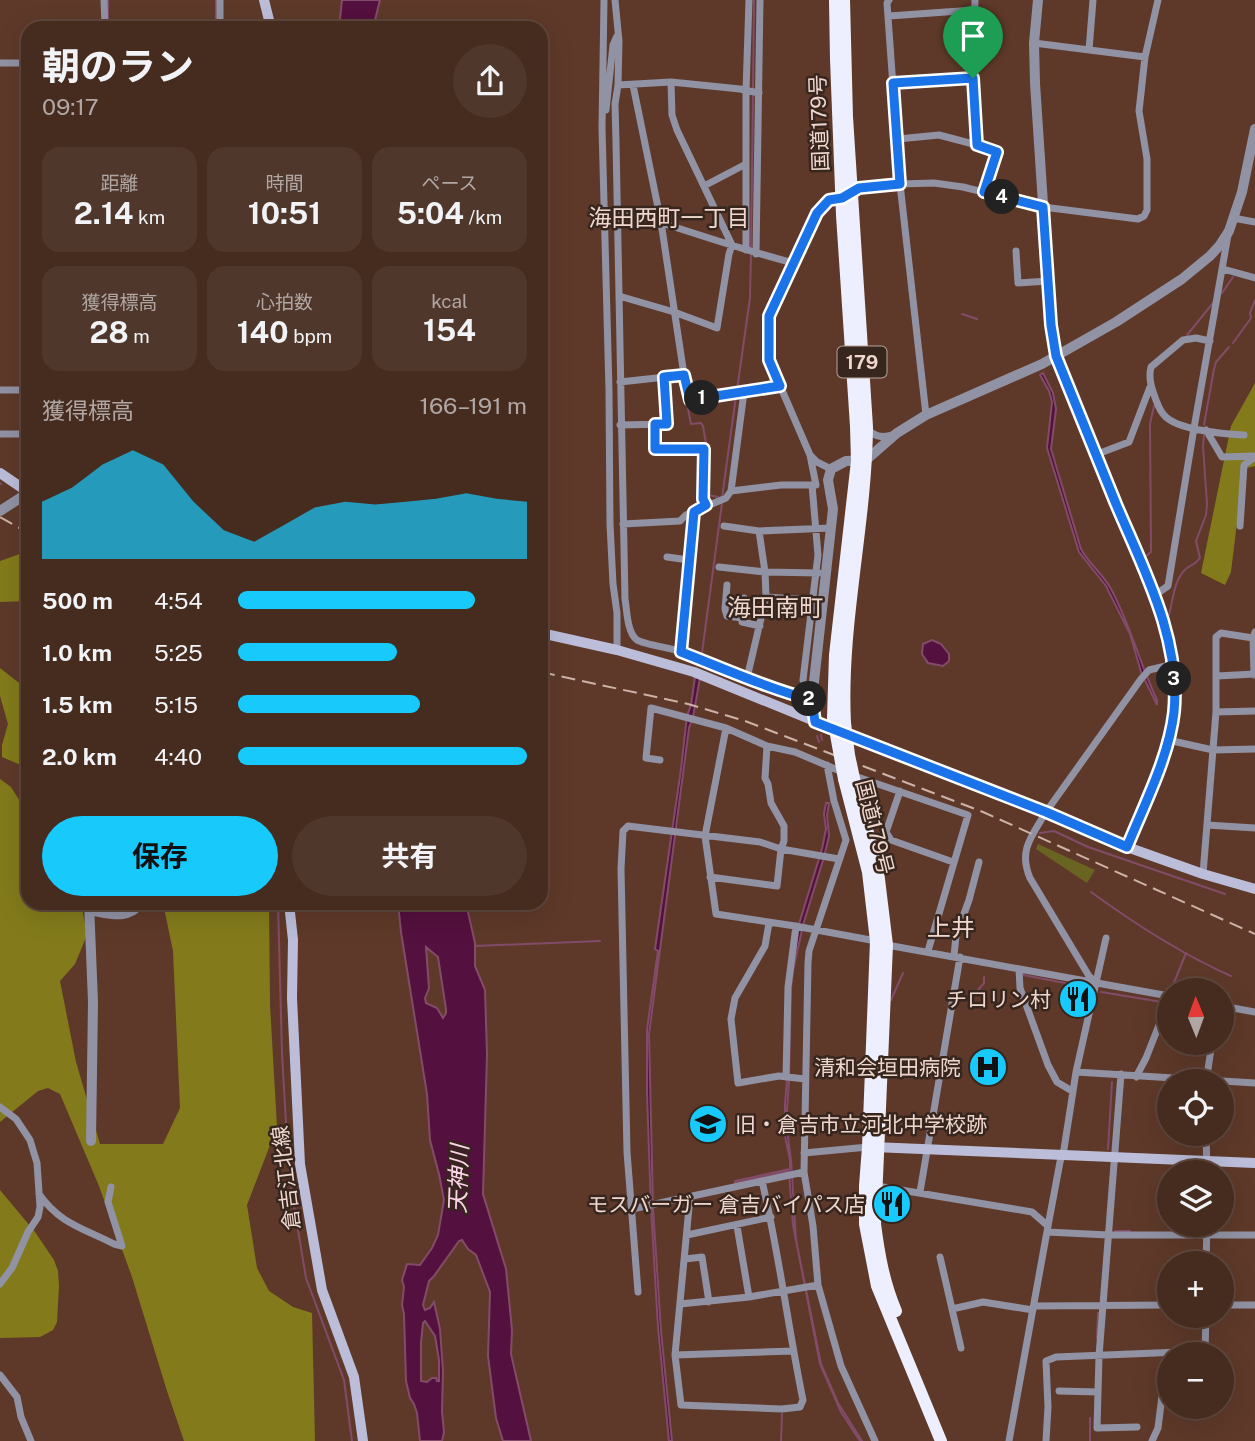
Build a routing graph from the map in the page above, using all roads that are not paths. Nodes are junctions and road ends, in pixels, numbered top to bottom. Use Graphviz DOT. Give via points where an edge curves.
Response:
graph roads {
  1 [pos="104,0"];
  2 [pos="220,0"];
  3 [pos="264,0"];
  4 [pos="604,0"];
  5 [pos="615,0"];
  6 [pos="748,0"];
  7 [pos="760,0"];
  8 [pos="835,0"];
  9 [pos="844,0"];
  10 [pos="889,0"];
  11 [pos="975,0"];
  12 [pos="1038,0"];
  13 [pos="1093,0"];
  14 [pos="1158,0"];
  15 [pos="974,10"];
  16 [pos="889,16"];
  17 [pos="104,21"];
  18 [pos="220,21"];
  19 [pos="269,21"];
  20 [pos="618,33"];
  21 [pos="1034,43"];
  22 [pos="1089,50"];
  23 [pos="1145,57"];
  24 [pos="0,63"];
  25 [pos="21,63"];
  26 [pos="973,78"];
  27 [pos="671,82"];
  28 [pos="893,83"];
  29 [pos="618,85"];
  30 [pos="633,85"];
  31 [pos="746,91"];
  32 [pos="759,93"];
  33 [pos="602,128"];
  34 [pos="1255,129"];
  35 [pos="898,139"];
  36 [pos="977,145"];
  37 [pos="746,163"];
  38 [pos="900,184"];
  39 [pos="704,186"];
  40 [pos="984,192"];
  41 [pos="847,194"];
  42 [pos="1043,207"];
  43 [pos="617,213"];
  44 [pos="1233,218"];
  45 [pos="661,222"];
  46 [pos="1255,222"];
  47 [pos="1229,231"];
  48 [pos="733,245"];
  49 [pos="746,250"];
  50 [pos="1016,251"];
  51 [pos="756,254"];
  52 [pos="794,264"];
  53 [pos="1223,269"];
  54 [pos="1255,278"];
  55 [pos="1048,281"];
  56 [pos="619,296"];
  57 [pos="674,312"];
  58 [pos="1210,341"];
  59 [pos="1056,356"];
  60 [pos="684,375"];
  61 [pos="664,377"];
  62 [pos="620,382"];
  63 [pos="780,386"];
  64 [pos="1151,387"];
  65 [pos="0,390"];
  66 [pos="21,390"];
  67 [pos="744,392"];
  68 [pos="926,415"];
  69 [pos="655,424"];
  70 [pos="621,425"];
  71 [pos="867,427"];
  72 [pos="1194,428"];
  73 [pos="1206,430"];
  74 [pos="897,433"];
  75 [pos="0,434"];
  76 [pos="21,434"];
  77 [pos="1244,435"];
  78 [pos="810,455"];
  79 [pos="1096,455"];
  80 [pos="1255,457"];
  81 [pos="862,461"];
  82 [pos="831,469"];
  83 [pos="0,473"];
  84 [pos="813,485"];
  85 [pos="21,488"];
  86 [pos="731,491"];
  87 [pos="21,497"];
  88 [pos="706,505"];
  89 [pos="1,508"];
  90 [pos="694,512"];
  91 [pos="623,524"];
  92 [pos="724,526"];
  93 [pos="1240,526"];
  94 [pos="831,528"];
  95 [pos="816,529"];
  96 [pos="759,531"];
  97 [pos="667,557"];
  98 [pos="689,560"];
  99 [pos="719,566"];
  100 [pos="765,572"];
  101 [pos="821,573"];
  102 [pos="727,585"];
  103 [pos="1155,595"];
  104 [pos="766,597"];
  105 [pos="744,598"];
  106 [pos="813,600"];
  107 [pos="742,618"];
  108 [pos="760,626"];
  109 [pos="548,635"];
  110 [pos="1254,635"];
  111 [pos="617,650"];
  112 [pos="681,652"];
  113 [pos="1174,664"];
  114 [pos="1255,674"];
  115 [pos="1217,676"];
  116 [pos="747,678"];
  117 [pos="803,680"];
  118 [pos="812,700"];
  119 [pos="1255,711"];
  120 [pos="1216,712"];
  121 [pos="815,722"];
  122 [pos="726,728"];
  123 [pos="1168,740"];
  124 [pos="767,746"];
  125 [pos="1255,749"];
  126 [pos="1213,750"];
  127 [pos="660,760"];
  128 [pos="827,765"];
  129 [pos="900,791"];
  130 [pos="1046,812"];
  131 [pos="1207,825"];
  132 [pos="1255,828"];
  133 [pos="705,836"];
  134 [pos="1127,847"];
  135 [pos="782,849"];
  136 [pos="839,859"];
  137 [pos="953,862"];
  138 [pos="979,862"];
  139 [pos="1203,874"];
  140 [pos="710,877"];
  141 [pos="1255,889"];
  142 [pos="89,910"];
  143 [pos="105,910"];
  144 [pos="134,910"];
  145 [pos="290,910"];
  146 [pos="769,923"];
  147 [pos="796,926"];
  148 [pos="816,930"];
  149 [pos="1106,938"];
  150 [pos="882,943"];
  151 [pos="928,951"];
  152 [pos="957,956"];
  153 [pos="1019,969"];
  154 [pos="1095,983"];
  155 [pos="1157,996"];
  156 [pos="1234,1008"];
  157 [pos="1255,1012"];
  158 [pos="1157,1029"];
  159 [pos="1076,1072"];
  160 [pos="1121,1074"];
  161 [pos="786,1077"];
  162 [pos="1136,1077"];
  163 [pos="1157,1078"];
  164 [pos="806,1079"];
  165 [pos="1234,1082"];
  166 [pos="1255,1083"];
  167 [pos="1072,1091"];
  168 [pos="0,1107"];
  169 [pos="91,1142"];
  170 [pos="874,1147"];
  171 [pos="926,1150"];
  172 [pos="804,1153"];
  173 [pos="1063,1155"];
  174 [pos="1114,1158"];
  175 [pos="1157,1162"];
  176 [pos="1255,1163"];
  177 [pos="1234,1165"];
  178 [pos="804,1172"];
  179 [pos="762,1181"];
  180 [pos="877,1186"];
  181 [pos="111,1187"];
  182 [pos="920,1192"];
  183 [pos="39,1194"];
  184 [pos="690,1197"];
  185 [pos="632,1209"];
  186 [pos="771,1217"];
  187 [pos="737,1226"];
  188 [pos="1047,1229"];
  189 [pos="687,1235"];
  190 [pos="1108,1235"];
  191 [pos="1157,1235"];
  192 [pos="1234,1235"];
  193 [pos="1255,1235"];
  194 [pos="940,1257"];
  195 [pos="685,1259"];
  196 [pos="0,1284"];
  197 [pos="818,1285"];
  198 [pos="784,1290"];
  199 [pos="638,1292"];
  200 [pos="749,1297"];
  201 [pos="709,1302"];
  202 [pos="680,1304"];
  203 [pos="1157,1305"];
  204 [pos="1234,1305"];
  205 [pos="1255,1305"];
  206 [pos="1104,1307"];
  207 [pos="1034,1308"];
  208 [pos="952,1309"];
  209 [pos="1206,1328"];
  210 [pos="961,1348"];
  211 [pos="793,1351"];
  212 [pos="675,1355"];
  213 [pos="1099,1356"];
  214 [pos="0,1375"];
  215 [pos="1059,1391"];
  216 [pos="1098,1392"];
  217 [pos="1159,1419"];
  218 [pos="1136,1427"];
  219 [pos="31,1441"];
  220 [pos="363,1441"];
  221 [pos="875,1441"];
  222 [pos="941,1441"];
  223 [pos="950,1441"];
  224 [pos="1009,1441"];
  225 [pos="1046,1441"];
  226 [pos="1152,1441"];
  1 -- 17 [label="street"];
  2 -- 18 [label="street"];
  3 -- 19 [label="main road"];
  4 -- 33 [label="street"];
  5 -- 20 [label="street"];
  6 -- 31 [label="street"];
  7 -- 32 [label="street"];
  8 -- 41 [label="highway, 国道179号 / 179" via="835,59"];
  9 -- 41 [label="highway, 国道179号 / 179"];
  10 -- 16 [label="street"];
  11 -- 15 [label="street"];
  12 -- 21 [label="street"];
  13 -- 22 [label="street"];
  14 -- 23 [label="street"];
  15 -- 16 [label="street"];
  15 -- 26 [label="street"];
  16 -- 28 [label="street"];
  20 -- 29 [label="street"];
  20 -- 33 [label="street" via="612,45"];
  21 -- 22 [label="street"];
  21 -- 42 [label="street"];
  22 -- 23 [label="street"];
  23 -- 42 [label="street" via="1139,111 1147,159 1144,216 1138,219"];
  24 -- 25 [label="street"];
  26 -- 28 [label="street"];
  26 -- 36 [label="street"];
  27 -- 30 [label="street"];
  27 -- 31 [label="street"];
  27 -- 39 [label="street" via="672,115"];
  28 -- 35 [label="street"];
  29 -- 30 [label="street"];
  29 -- 43 [label="street"];
  30 -- 45 [label="street"];
  31 -- 32 [label="street"];
  31 -- 37 [label="street"];
  32 -- 51 [label="street"];
  33 -- 111 [label="street"];
  34 -- 44 [label="street"];
  35 -- 36 [label="street" via="939,135"];
  35 -- 38 [label="street"];
  36 -- 40 [label="street" via="997,152"];
  37 -- 39 [label="street"];
  37 -- 49 [label="street"];
  38 -- 40 [label="street" via="948,184"];
  38 -- 41 [label="street" via="859,188"];
  38 -- 68 [label="street"];
  39 -- 48 [label="street"];
  40 -- 42 [label="street"];
  41 -- 52 [label="street" via="829,200 817,213"];
  41 -- 71 [label="highway, 国道179号 / 179"];
  41 -- 81 [label="highway, 国道179号 / 179" via="856,426"];
  42 -- 55 [label="street"];
  43 -- 45 [label="street"];
  43 -- 56 [label="street"];
  44 -- 46 [label="street"];
  44 -- 47 [label="street"];
  45 -- 48 [label="street"];
  45 -- 57 [label="street"];
  47 -- 53 [label="street"];
  47 -- 59 [label="street" via="1210,256 1182,279"];
  48 -- 49 [label="street"];
  48 -- 57 [label="street" via="717,328"];
  49 -- 51 [label="street"];
  50 -- 55 [label="street" via="1018,283"];
  51 -- 52 [label="street"];
  52 -- 63 [label="street" via="768,322 769,360"];
  53 -- 54 [label="street"];
  53 -- 58 [label="street"];
  55 -- 59 [label="street"];
  56 -- 57 [label="street"];
  56 -- 62 [label="street"];
  57 -- 60 [label="street"];
  58 -- 64 [label="street" via="1183,340 1151,367"];
  58 -- 72 [label="street"];
  59 -- 68 [label="street"];
  59 -- 79 [label="main road"];
  60 -- 61 [label="street"];
  60 -- 67 [label="street" via="690,400"];
  61 -- 62 [label="street"];
  61 -- 69 [label="street" via="667,424"];
  62 -- 70 [label="street"];
  63 -- 67 [label="street"];
  63 -- 78 [label="street"];
  64 -- 72 [label="street" via="1170,421"];
  64 -- 79 [label="street" via="1129,442"];
  65 -- 66 [label="street"];
  67 -- 86 [label="street"];
  68 -- 74 [label="street"];
  69 -- 70 [label="street"];
  69 -- 88 [label="street" via="655,449 704,449"];
  70 -- 91 [label="street"];
  71 -- 74 [label="street" via="879,437"];
  71 -- 81 [label="highway, 国道179号 / 179"];
  72 -- 73 [label="street"];
  72 -- 103 [label="street" via="1168,586"];
  73 -- 77 [label="street"];
  73 -- 80 [label="street" via="1222,457"];
  74 -- 81 [label="street"];
  75 -- 76 [label="street"];
  78 -- 82 [label="street"];
  78 -- 84 [label="street"];
  79 -- 103 [label="main road"];
  80 -- 93 [label="street" via="1244,465"];
  81 -- 82 [label="street" via="846,461"];
  81 -- 150 [label="highway, 国道179号 / 179, bridge" via="839,721 849,755 849,781 878,871"];
  82 -- 94 [label="street"];
  83 -- 85 [label="main road"];
  84 -- 86 [label="street"];
  84 -- 95 [label="street"];
  86 -- 88 [label="street" via="726,498"];
  87 -- 89 [label="street"];
  88 -- 90 [label="street"];
  90 -- 91 [label="street" via="680,521"];
  90 -- 98 [label="street"];
  91 -- 112 [label="street" via="625,599 631,632 637,640"];
  92 -- 96 [label="street"];
  94 -- 95 [label="street"];
  94 -- 101 [label="street"];
  95 -- 96 [label="street"];
  95 -- 101 [label="street"];
  96 -- 100 [label="street"];
  97 -- 98 [label="street"];
  98 -- 112 [label="street"];
  99 -- 100 [label="street"];
  100 -- 101 [label="street"];
  100 -- 104 [label="street"];
  101 -- 106 [label="street"];
  101 -- 118 [label="street"];
  102 -- 107 [label="street" via="727,617"];
  103 -- 113 [label="main road"];
  104 -- 106 [label="street"];
  104 -- 108 [label="street"];
  105 -- 107 [label="street"];
  106 -- 117 [label="street"];
  107 -- 108 [label="street" via="742,622"];
  108 -- 116 [label="street"];
  109 -- 111 [label="main road"];
  110 -- 114 [label="street"];
  110 -- 115 [label="street" via="1220,633 1216,637"];
  111 -- 121 [label="main road" via="694,672"];
  112 -- 116 [label="street"];
  113 -- 123 [label="main road"];
  113 -- 130 [label="street" via="1149,670 1141,679"];
  114 -- 115 [label="street"];
  115 -- 120 [label="street"];
  116 -- 118 [label="street"];
  118 -- 121 [label="street"];
  119 -- 120 [label="street"];
  120 -- 126 [label="street"];
  121 -- 130 [label="main road"];
  122 -- 124 [label="street"];
  122 -- 127 [label="street" via="651,708 646,758"];
  122 -- 133 [label="street"];
  123 -- 126 [label="street"];
  123 -- 134 [label="main road"];
  124 -- 128 [label="street"];
  124 -- 135 [label="street" via="765,778 784,827"];
  125 -- 126 [label="street"];
  126 -- 131 [label="street"];
  128 -- 129 [label="street"];
  128 -- 136 [label="street" via="846,839"];
  129 -- 137 [label="street" via="886,832 891,840"];
  129 -- 137 [label="street" via="968,815"];
  130 -- 134 [label="main road"];
  130 -- 154 [label="street" via="1024,854 1026,869"];
  131 -- 132 [label="street"];
  131 -- 139 [label="street"];
  133 -- 135 [label="street"];
  133 -- 140 [label="street"];
  133 -- 185 [label="street" via="628,826 623,831 625,1079"];
  134 -- 139 [label="main road"];
  135 -- 136 [label="street"];
  135 -- 140 [label="street" via="777,886"];
  136 -- 148 [label="street"];
  137 -- 151 [label="street"];
  138 -- 152 [label="street" via="956,936"];
  139 -- 141 [label="main road"];
  140 -- 146 [label="street" via="716,914"];
  142 -- 169 [label="street"];
  143 -- 144 [label="street" via="124,915"];
  145 -- 220 [label="main road, 倉吉江北線" via="302,1172 323,1290 354,1377"];
  146 -- 147 [label="street"];
  146 -- 161 [label="street" via="765,946 734,998 731,1019 738,1083"];
  147 -- 148 [label="street"];
  147 -- 161 [label="street" via="788,987"];
  148 -- 150 [label="street"];
  148 -- 164 [label="street" via="808,963"];
  149 -- 154 [label="street"];
  150 -- 151 [label="street"];
  150 -- 170 [label="highway, 国道179号 / 179"];
  151 -- 152 [label="street"];
  152 -- 153 [label="street"];
  152 -- 171 [label="street"];
  153 -- 154 [label="street"];
  153 -- 167 [label="street" via="1020,988 1045,1057 1057,1082"];
  154 -- 155 [label="street"];
  154 -- 159 [label="street"];
  156 -- 157 [label="street"];
  158 -- 162 [label="street"];
  159 -- 160 [label="street"];
  159 -- 167 [label="street"];
  160 -- 162 [label="street"];
  160 -- 174 [label="street"];
  161 -- 164 [label="street"];
  162 -- 163 [label="street"];
  164 -- 172 [label="street"];
  165 -- 166 [label="street"];
  167 -- 173 [label="street"];
  168 -- 183 [label="street" via="16,1119 30,1140"];
  170 -- 171 [label="main road"];
  170 -- 172 [label="street"];
  170 -- 180 [label="highway, 国道179号 / 179"];
  170 -- 222 [label="highway, 国道179号 / 179" via="864,1186 870,1258 877,1286"];
  171 -- 173 [label="main road"];
  171 -- 182 [label="street"];
  172 -- 178 [label="street"];
  173 -- 174 [label="main road"];
  173 -- 188 [label="street"];
  174 -- 175 [label="main road"];
  174 -- 190 [label="street"];
  176 -- 177 [label="main road"];
  178 -- 179 [label="street"];
  178 -- 197 [label="street"];
  179 -- 184 [label="street"];
  179 -- 186 [label="street"];
  180 -- 182 [label="street"];
  180 -- 223 [label="highway, 国道179号 / 179" via="875,1224 886,1285"];
  181 -- 183 [label="street" via="108,1202 122,1246 58,1216"];
  182 -- 188 [label="street" via="1032,1212"];
  183 -- 196 [label="street" via="38,1217"];
  184 -- 185 [label="street"];
  184 -- 189 [label="street"];
  185 -- 199 [label="street"];
  186 -- 187 [label="street"];
  186 -- 198 [label="street"];
  187 -- 189 [label="street"];
  187 -- 200 [label="street"];
  188 -- 190 [label="street"];
  188 -- 207 [label="street"];
  189 -- 195 [label="street"];
  190 -- 191 [label="street"];
  190 -- 206 [label="street"];
  192 -- 193 [label="street"];
  194 -- 208 [label="street"];
  195 -- 201 [label="street" via="702,1256"];
  195 -- 202 [label="street"];
  197 -- 198 [label="street"];
  197 -- 221 [label="street" via="841,1366"];
  198 -- 200 [label="street"];
  198 -- 211 [label="street"];
  200 -- 201 [label="street"];
  201 -- 202 [label="street"];
  202 -- 212 [label="street"];
  203 -- 206 [label="street"];
  204 -- 205 [label="street"];
  206 -- 207 [label="street"];
  206 -- 213 [label="street"];
  207 -- 208 [label="street" via="983,1302"];
  207 -- 224 [label="street"];
  208 -- 210 [label="street"];
  209 -- 213 [label="street" via="1205,1351"];
  211 -- 212 [label="street"];
  211 -- 212 [label="street" via="803,1399 800,1407 782,1409 681,1405"];
  213 -- 216 [label="street"];
  213 -- 225 [label="street" via="1046,1361"];
  214 -- 219 [label="street" via="17,1397"];
  215 -- 216 [label="street"];
  216 -- 218 [label="street" via="1097,1428"];
  217 -- 226 [label="street"];
}
